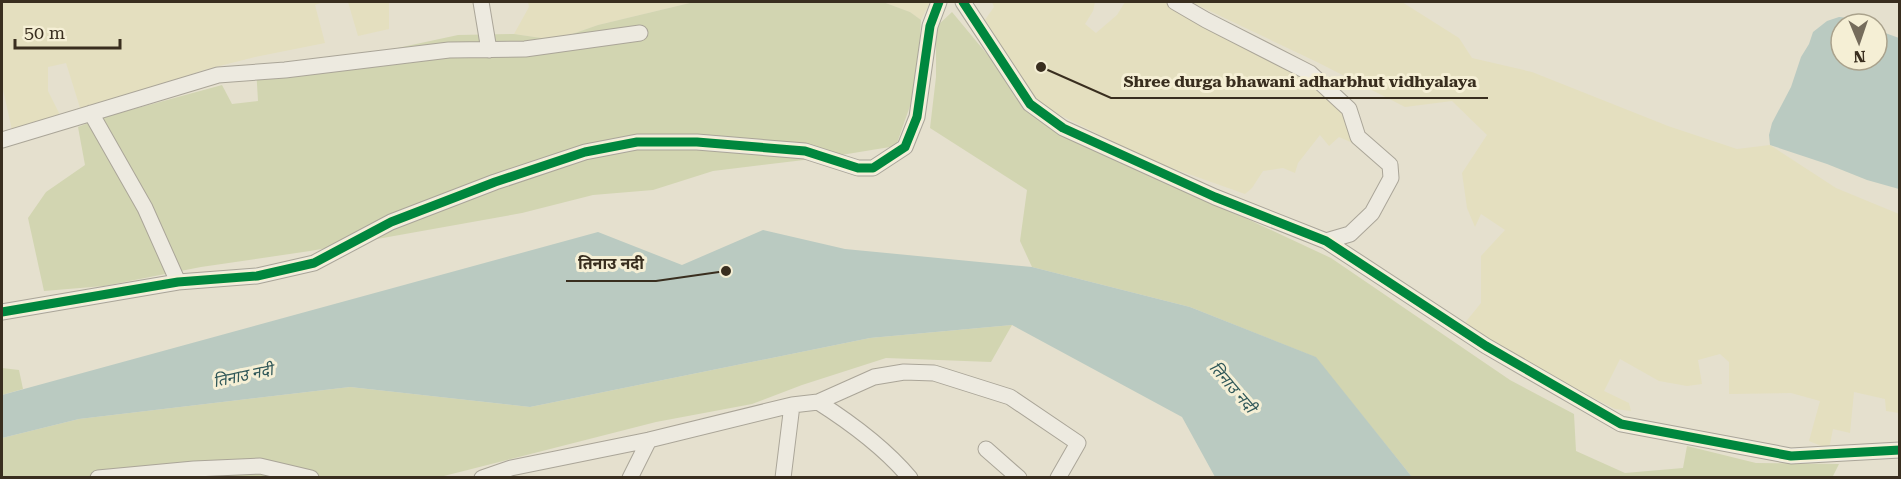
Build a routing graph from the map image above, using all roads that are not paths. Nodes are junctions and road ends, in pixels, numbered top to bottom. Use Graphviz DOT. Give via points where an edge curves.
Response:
graph roads {
  1 [pos="481,2"];
  2 [pos="939,2"];
  3 [pos="963,2"];
  4 [pos="1175,2"];
  5 [pos="640,33"];
  6 [pos="489,50"];
  7 [pos="91,113"];
  8 [pos="2,140"];
  9 [pos="1326,241"];
  10 [pos="178,282"];
  11 [pos="2,312"];
  12 [pos="818,402"];
  13 [pos="792,405"];
  14 [pos="649,440"];
  15 [pos="986,449"];
  16 [pos="1899,450"];
  17 [pos="98,477"];
  18 [pos="310,477"];
  19 [pos="482,477"];
  20 [pos="630,477"];
  21 [pos="783,477"];
  22 [pos="910,477"];
  23 [pos="1019,477"];
  24 [pos="1058,477"];
  1 -- 6 [label="street"];
  2 -- 10 [label="street" via="930,26 917,117 906,147 873,168 858,168 805,151 697,142 637,142 585,152 495,182 392,222 314,263 257,276"];
  3 -- 9 [label="street" via="1030,104 1063,128 1215,197"];
  4 -- 9 [label="street" via="1310,72 1349,109 1358,137 1390,165 1391,178 1372,213 1350,234"];
  5 -- 6 [label="street" via="525,49"];
  6 -- 7 [label="street" via="449,50 218,75"];
  7 -- 8 [label="street"];
  7 -- 10 [label="street" via="145,208"];
  9 -- 16 [label="street" via="1486,346 1621,424 1791,456"];
  10 -- 11 [label="street"];
  12 -- 13 [label="street"];
  12 -- 22 [label="street" via="861,432"];
  12 -- 24 [label="street" via="874,377 934,373 1010,397 1078,443"];
  13 -- 14 [label="street"];
  13 -- 21 [label="street"];
  14 -- 19 [label="street"];
  14 -- 20 [label="street"];
  15 -- 23 [label="street"];
  17 -- 18 [label="street" via="260,466"];
}
